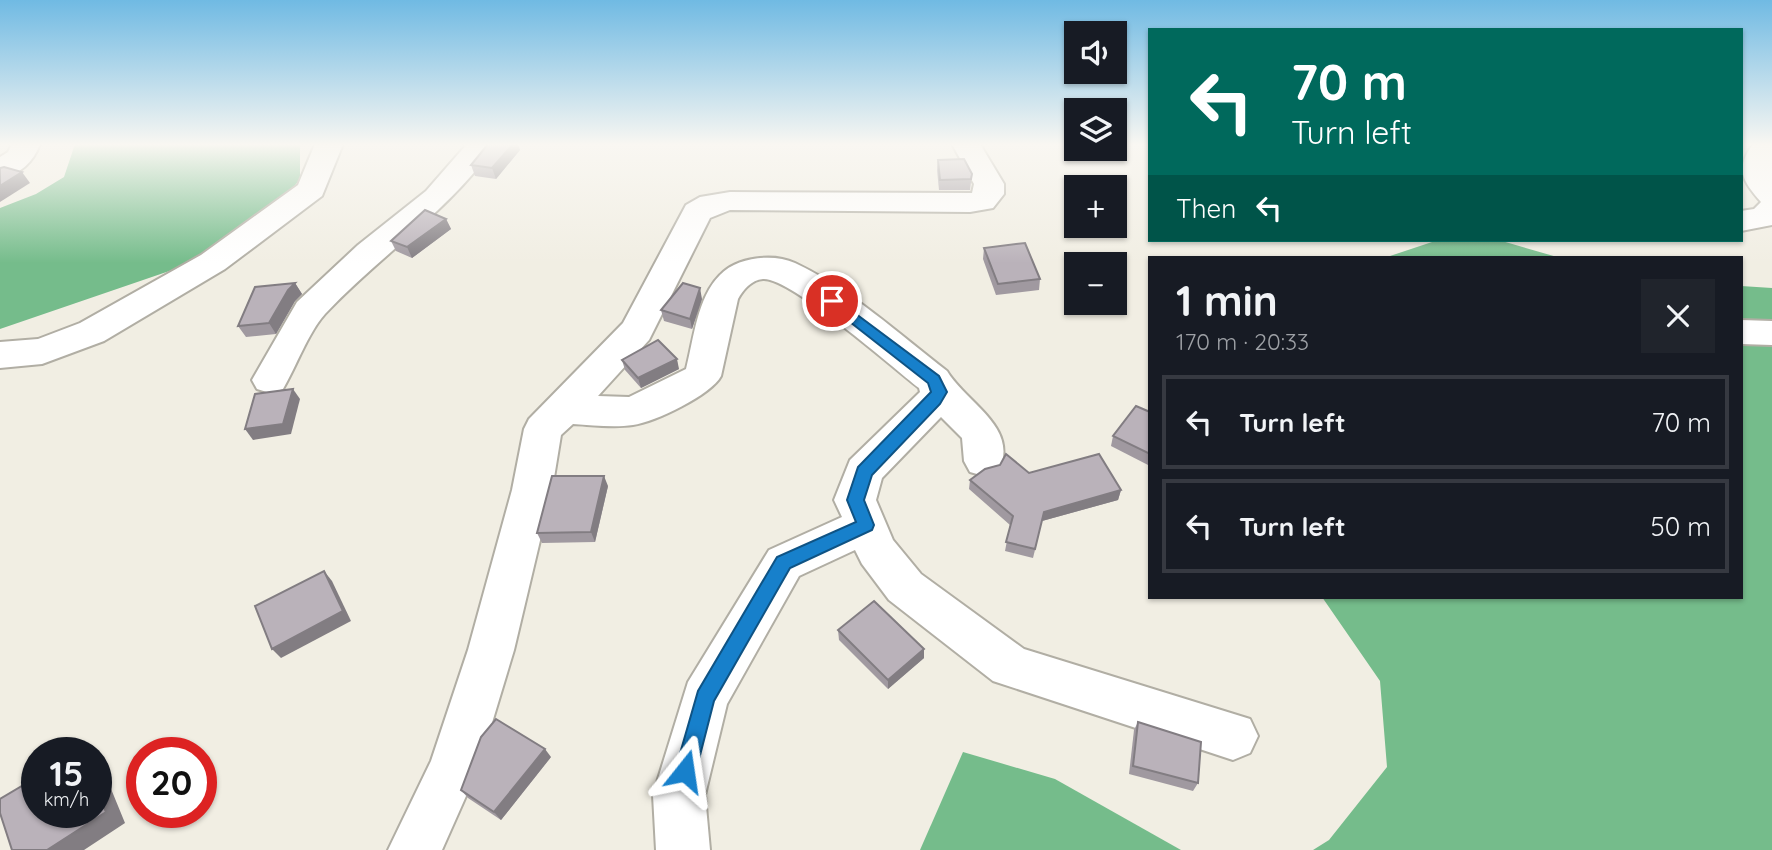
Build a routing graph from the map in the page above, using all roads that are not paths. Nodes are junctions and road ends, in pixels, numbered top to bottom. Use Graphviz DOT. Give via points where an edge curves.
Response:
graph roads {
  1 [pos="313,184"];
  2 [pos="448,184"];
  3 [pos="989,184"];
  4 [pos="1772,208"];
  5 [pos="1743,221"];
  6 [pos="1743,332"];
  7 [pos="1772,333"];
  8 [pos="0,355"];
  9 [pos="270,380"];
  10 [pos="939,392"];
  11 [pos="564,410"];
  12 [pos="985,461"];
  13 [pos="866,525"];
  14 [pos="1233,736"];
  15 [pos="415,850"];
  16 [pos="683,850"];
  1 -- 8 [label="street" via="213,262 92,332 42,351"];
  2 -- 9 [label="street" via="309,310"];
  3 -- 11 [label="street" via="989,194 970,204 711,204 697,212 638,331"];
  4 -- 5 [label="street" via="1764,217"];
  6 -- 7 [label="street"];
  10 -- 11 [label="street" via="934,380 832,301 782,270 762,268 745,272 721,298 703,376 633,411"];
  10 -- 12 [label="street" via="981,433"];
  10 -- 13 [label="street" via="864,471 855,500"];
  11 -- 15 [label="street" via="543,429 533,489 486,663 453,769"];
  13 -- 14 [label="street" via="877,551 905,587 1010,666"];
  13 -- 16 [label="street" via="784,563 705,698 679,795"];
}
